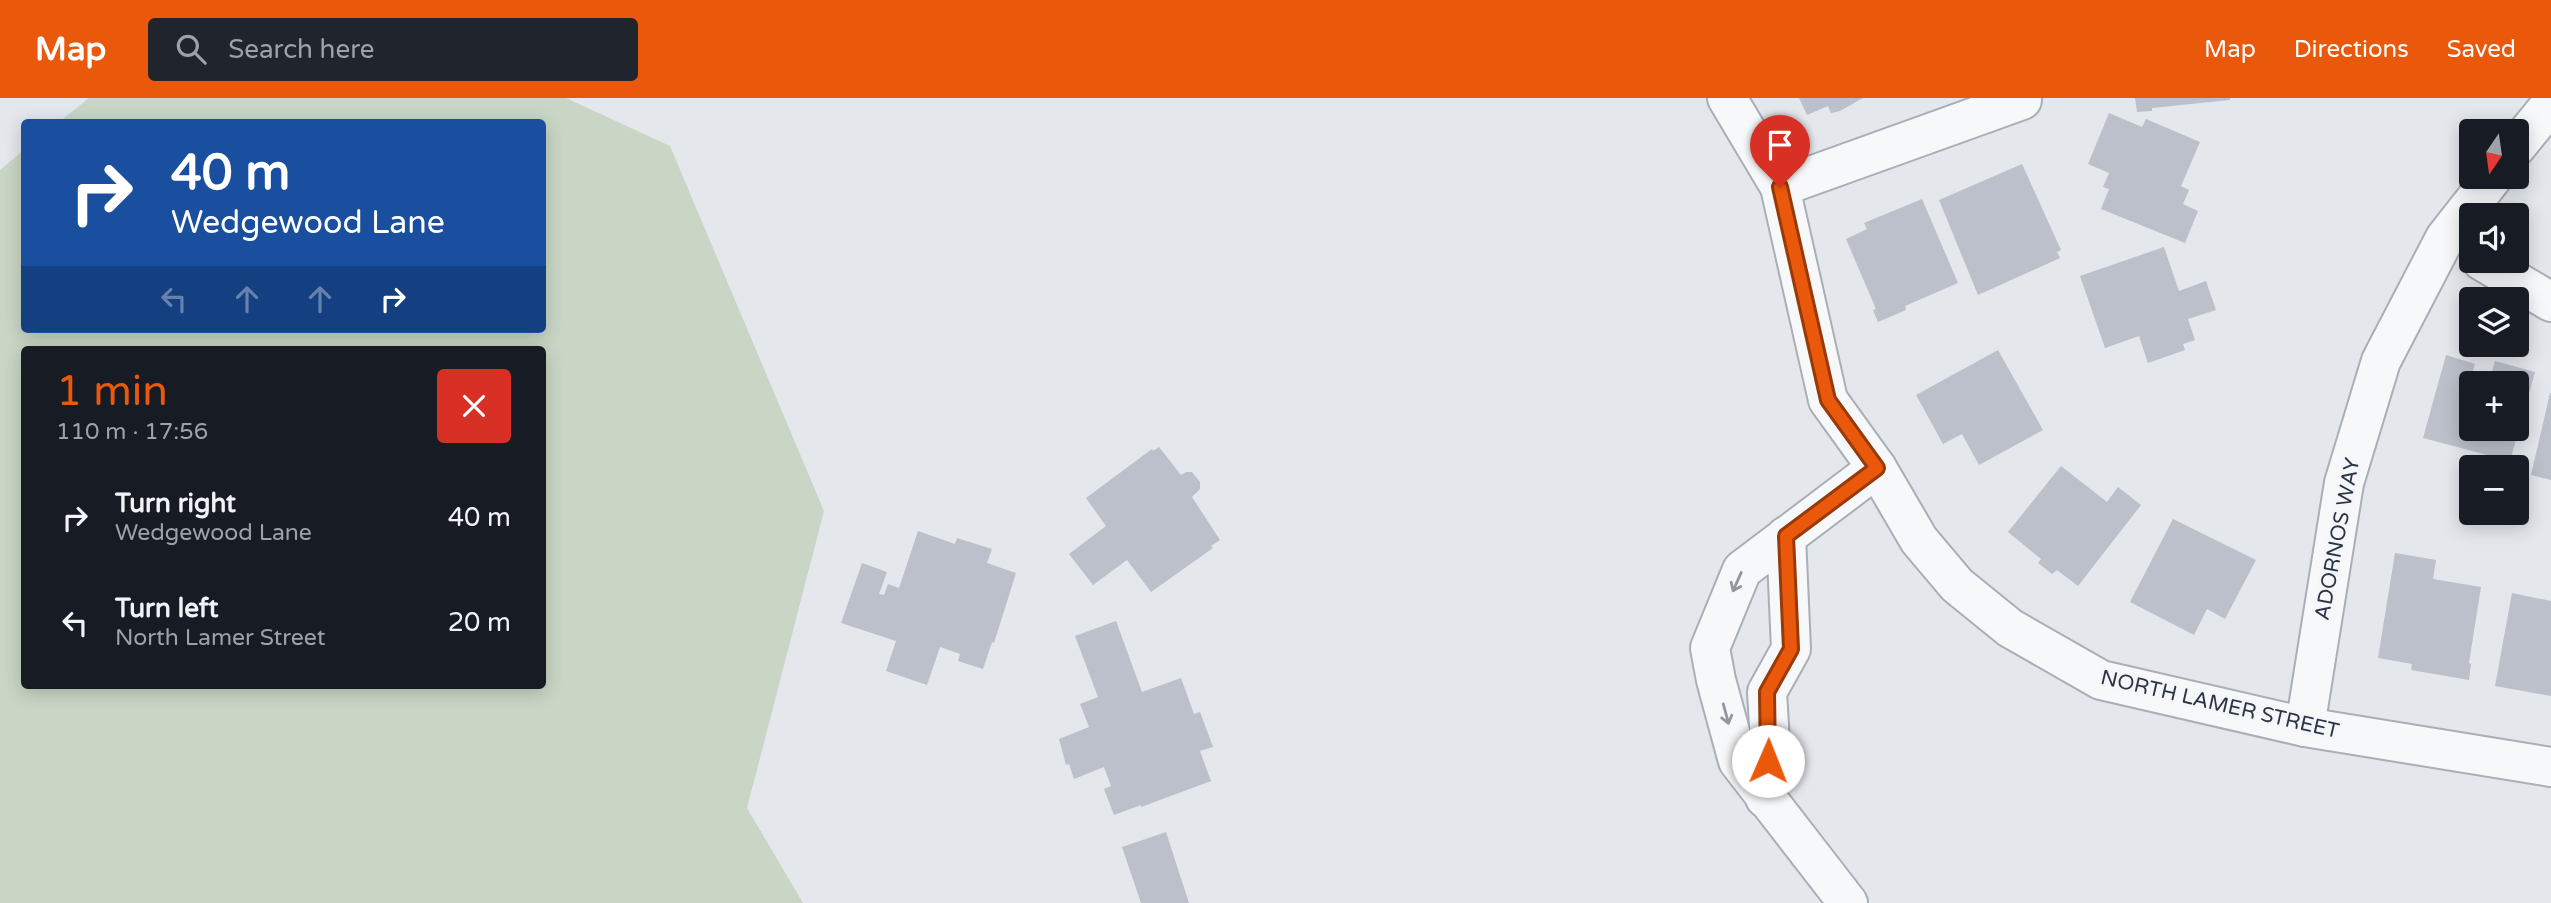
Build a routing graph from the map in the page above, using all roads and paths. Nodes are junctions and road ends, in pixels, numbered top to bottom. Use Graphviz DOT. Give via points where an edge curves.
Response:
graph roads {
  1 [pos="1727,98"];
  2 [pos="2022,100"];
  3 [pos="2551,104"];
  4 [pos="2529,131"];
  5 [pos="1780,187"];
  6 [pos="2487,189"];
  7 [pos="2458,246"];
  8 [pos="2502,273"];
  9 [pos="2551,302"];
  10 [pos="1877,468"];
  11 [pos="1786,536"];
  12 [pos="2305,727"];
  13 [pos="2551,767"];
  14 [pos="1765,798"];
  15 [pos="1849,903"];
  1 -- 5 [label="street, NORTH LAMER STREET"];
  2 -- 5 [label="street"];
  3 -- 4 [label="street"];
  5 -- 10 [label="street, NORTH LAMER STREET" via="1828,400"];
  6 -- 7 [label="street, ADORNOS WAY"];
  7 -- 12 [label="street, ADORNOS WAY" via="2381,361 2348,471"];
  8 -- 9 [label="street"];
  10 -- 11 [label="street"];
  10 -- 12 [label="street, NORTH LAMER STREET" via="1919,540 1957,585 2010,628 2101,680"];
  11 -- 14 [label="street" via="1791,649 1767,692 1770,742"];
  11 -- 14 [label="street, one-way" via="1742,570 1710,648 1738,761"];
  12 -- 13 [label="street, NORTH LAMER STREET"];
  14 -- 15 [label="street"];
}
